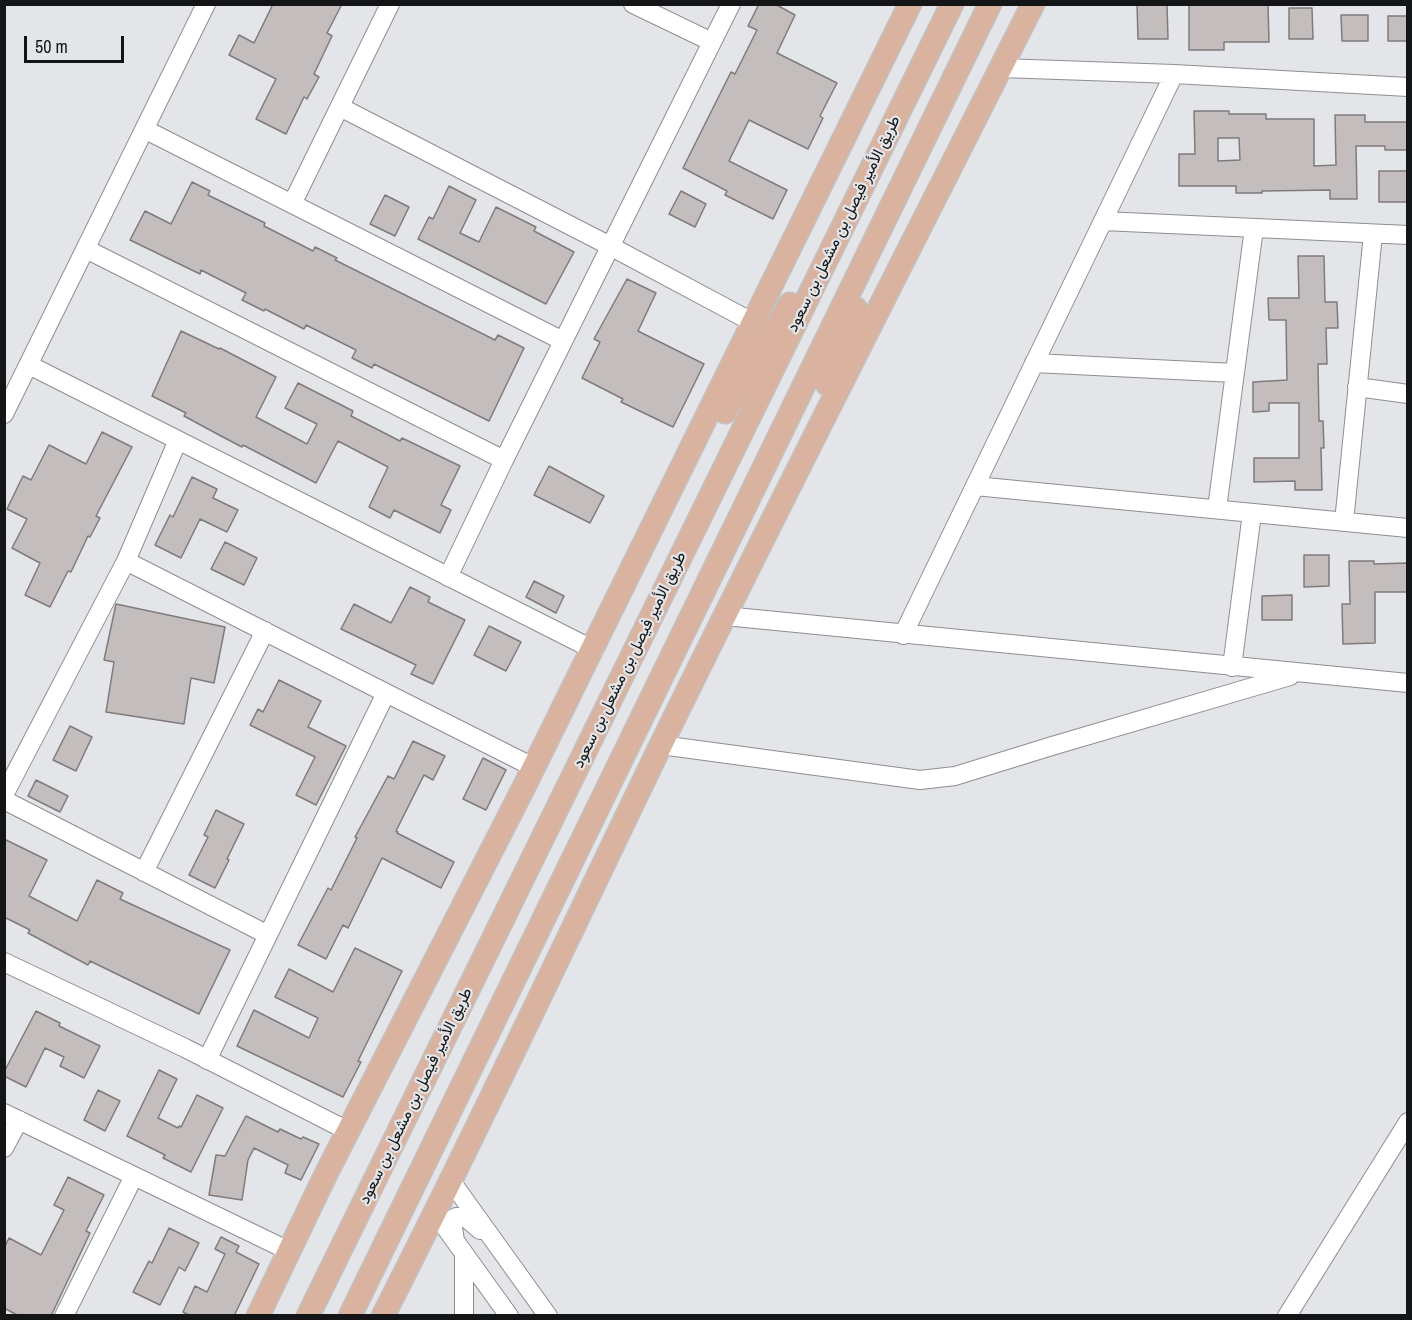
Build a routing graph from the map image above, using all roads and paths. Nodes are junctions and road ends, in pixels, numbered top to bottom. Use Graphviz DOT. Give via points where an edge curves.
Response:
graph roads {
  1 [pos="206,4"];
  2 [pos="390,4"];
  3 [pos="633,4"];
  4 [pos="731,4"];
  5 [pos="910,4"];
  6 [pos="952,4"];
  7 [pos="990,4"];
  8 [pos="1033,4"];
  9 [pos="712,42"];
  10 [pos="1001,68"];
  11 [pos="1174,74"];
  12 [pos="1407,87"];
  13 [pos="340,107"];
  14 [pos="146,130"];
  15 [pos="869,171"];
  16 [pos="908,171"];
  17 [pos="292,204"];
  18 [pos="1103,220"];
  19 [pos="1254,228"];
  20 [pos="1373,234"];
  21 [pos="1407,235"];
  22 [pos="610,246"];
  23 [pos="87,249"];
  24 [pos="754,323"];
  25 [pos="563,341"];
  26 [pos="1034,363"];
  27 [pos="29,365"];
  28 [pos="1235,373"];
  29 [pos="1357,387"];
  30 [pos="1407,394"];
  31 [pos="4,414"];
  32 [pos="178,440"];
  33 [pos="504,460"];
  34 [pos="975,486"];
  35 [pos="781,503"];
  36 [pos="1217,509"];
  37 [pos="1252,513"];
  38 [pos="1344,522"];
  39 [pos="1407,528"];
  40 [pos="126,561"];
  41 [pos="632,567"];
  42 [pos="448,577"];
  43 [pos="725,616"];
  44 [pos="265,632"];
  45 [pos="903,634"];
  46 [pos="593,649"];
  47 [pos="1232,667"];
  48 [pos="1300,673"];
  49 [pos="1407,684"];
  50 [pos="386,693"];
  51 [pos="661,745"];
  52 [pos="533,767"];
  53 [pos="4,795"];
  54 [pos="4,800"];
  55 [pos="144,872"];
  56 [pos="268,935"];
  57 [pos="534,939"];
  58 [pos="4,962"];
  59 [pos="207,1060"];
  60 [pos="12,1116"];
  61 [pos="1407,1122"];
  62 [pos="348,1131"];
  63 [pos="4,1148"];
  64 [pos="134,1176"];
  65 [pos="451,1181"];
  66 [pos="435,1214"];
  67 [pos="493,1241"];
  68 [pos="460,1247"];
  69 [pos="289,1251"];
  70 [pos="64,1316"];
  71 [pos="258,1316"];
  72 [pos="308,1316"];
  73 [pos="350,1316"];
  74 [pos="383,1316"];
  75 [pos="464,1316"];
  76 [pos="509,1316"];
  77 [pos="548,1316"];
  78 [pos="1287,1316"];
  1 -- 14 [label="street"];
  2 -- 13 [label="street"];
  3 -- 9 [label="street"];
  4 -- 9 [label="street"];
  5 -- 24 [label="main road"];
  6 -- 15 [label="main road, طريق الأمير فيصل بن مشعل بن سعود"];
  7 -- 16 [label="main road"];
  8 -- 10 [label="main road"];
  9 -- 22 [label="street"];
  10 -- 11 [label="street"];
  10 -- 35 [label="main road"];
  11 -- 12 [label="street"];
  11 -- 18 [label="street"];
  13 -- 17 [label="street"];
  13 -- 22 [label="street"];
  14 -- 17 [label="street"];
  14 -- 23 [label="street"];
  15 -- 41 [label="main road"];
  15 -- 72 [label="main road, طريق الأمير فيصل بن مشعل بن سعود"];
  16 -- 35 [label="main road"];
  16 -- 57 [label="main road"];
  17 -- 25 [label="street"];
  18 -- 19 [label="street"];
  18 -- 26 [label="street"];
  19 -- 20 [label="street"];
  19 -- 28 [label="street"];
  20 -- 21 [label="street"];
  20 -- 29 [label="street"];
  22 -- 24 [label="street"];
  22 -- 25 [label="street"];
  23 -- 27 [label="street"];
  23 -- 33 [label="street"];
  24 -- 41 [label="main road"];
  25 -- 33 [label="street"];
  26 -- 28 [label="street"];
  26 -- 34 [label="street"];
  27 -- 31 [label="street"];
  27 -- 32 [label="street"];
  28 -- 36 [label="street"];
  29 -- 30 [label="street"];
  29 -- 38 [label="street"];
  32 -- 40 [label="street"];
  32 -- 42 [label="street"];
  33 -- 42 [label="street"];
  34 -- 36 [label="street"];
  34 -- 45 [label="street"];
  35 -- 43 [label="main road"];
  36 -- 37 [label="street"];
  37 -- 38 [label="street"];
  37 -- 47 [label="street"];
  38 -- 39 [label="street"];
  40 -- 44 [label="street"];
  40 -- 53 [label="street"];
  41 -- 46 [label="main road"];
  42 -- 46 [label="street"];
  43 -- 45 [label="street"];
  43 -- 51 [label="main road"];
  44 -- 50 [label="street"];
  44 -- 55 [label="street"];
  45 -- 47 [label="street"];
  46 -- 52 [label="main road"];
  47 -- 48 [label="street"];
  48 -- 49 [label="street"];
  48 -- 51 [label="street" via="955,776 920,780"];
  50 -- 52 [label="street"];
  50 -- 56 [label="street"];
  51 -- 57 [label="main road"];
  51 -- 65 [label="main road"];
  52 -- 62 [label="main road"];
  54 -- 55 [label="street"];
  55 -- 56 [label="street"];
  56 -- 59 [label="street"];
  57 -- 73 [label="main road"];
  58 -- 59 [label="street"];
  59 -- 62 [label="street"];
  60 -- 63 [label="street"];
  60 -- 64 [label="street"];
  61 -- 78 [label="street"];
  62 -- 69 [label="main road"];
  64 -- 69 [label="street"];
  64 -- 70 [label="street"];
  65 -- 66 [label="main road"];
  65 -- 67 [label="street"];
  66 -- 68 [label="street"];
  66 -- 74 [label="main road"];
  67 -- 68 [label="street" via="465,1217 456,1217 452,1220"];
  67 -- 77 [label="street"];
  68 -- 75 [label="street"];
  68 -- 76 [label="street"];
  69 -- 71 [label="main road"];
}
